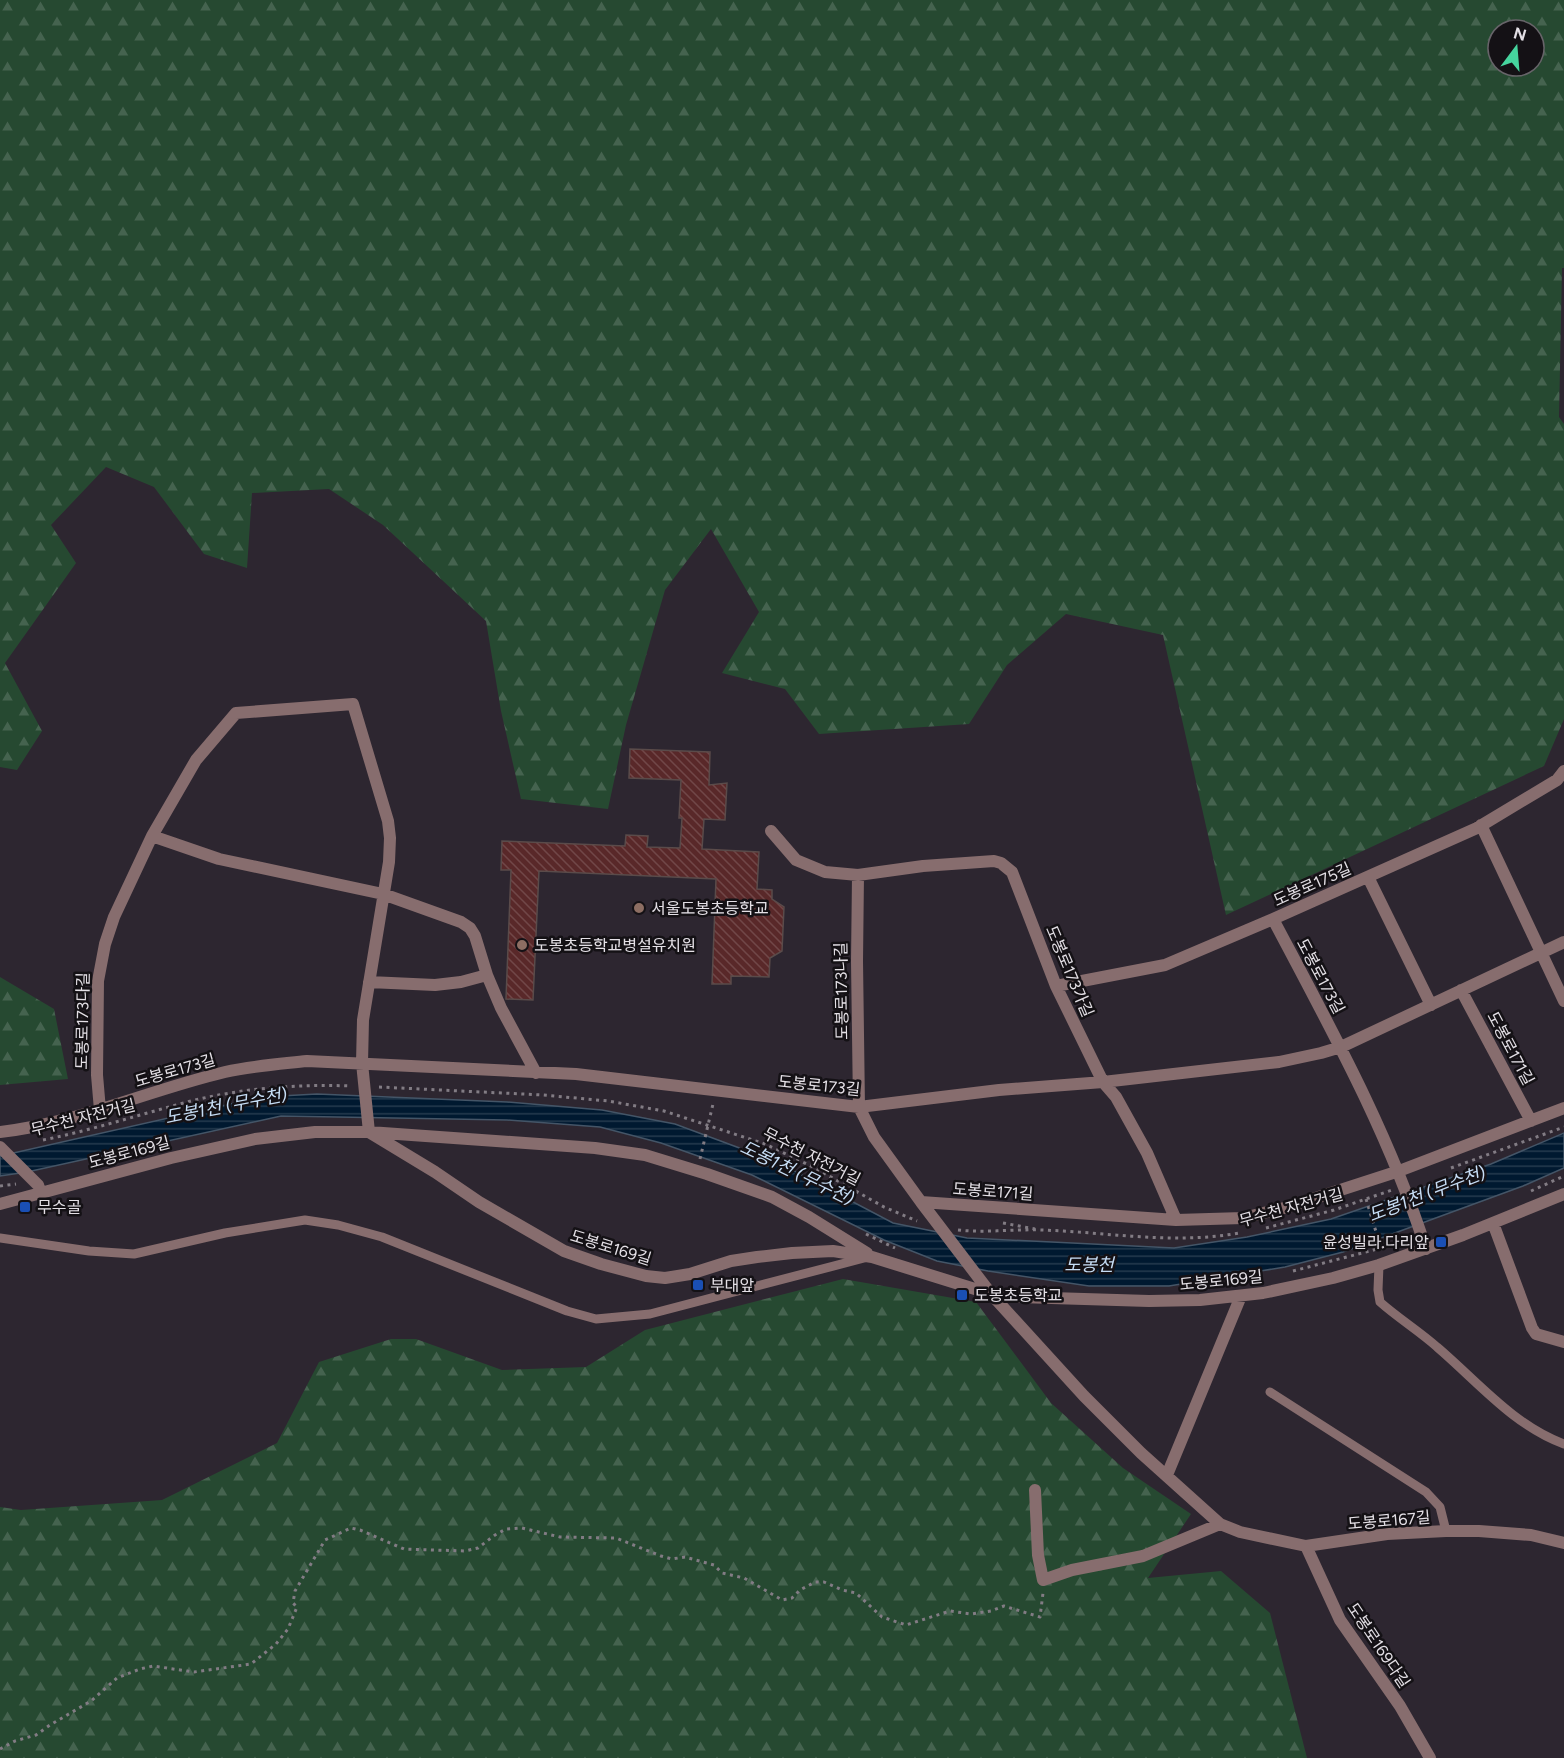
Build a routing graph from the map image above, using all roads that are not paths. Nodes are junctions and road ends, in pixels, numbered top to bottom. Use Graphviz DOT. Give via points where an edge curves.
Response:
graph roads {
  1 [pos="1564,771"];
  2 [pos="1480,825"];
  3 [pos="771,831"];
  4 [pos="152,836"];
  5 [pos="858,875"];
  6 [pos="1368,877"];
  7 [pos="383,894"];
  8 [pos="1273,920"];
  9 [pos="1564,942"];
  10 [pos="1540,953"];
  11 [pos="488,975"];
  12 [pos="369,982"];
  13 [pos="1056,986"];
  14 [pos="1461,990"];
  15 [pos="1564,1001"];
  16 [pos="1431,1005"];
  17 [pos="1341,1047"];
  18 [pos="363,1068"];
  19 [pos="536,1073"];
  20 [pos="1103,1082"];
  21 [pos="859,1107"];
  22 [pos="1564,1108"];
  23 [pos="100,1110"];
  24 [pos="1531,1121"];
  25 [pos="368,1129"];
  26 [pos="0,1132"];
  27 [pos="0,1147"];
  28 [pos="1399,1178"];
  29 [pos="39,1189"];
  30 [pos="1564,1194"];
  31 [pos="921,1202"];
  32 [pos="0,1204"];
  33 [pos="1176,1220"];
  34 [pos="1493,1223"];
  35 [pos="0,1238"];
  36 [pos="1425,1245"];
  37 [pos="872,1257"];
  38 [pos="1379,1265"];
  39 [pos="989,1291"];
  40 [pos="1241,1296"];
  41 [pos="1564,1342"];
  42 [pos="1270,1392"];
  43 [pos="1564,1444"];
  44 [pos="1167,1475"];
  45 [pos="1035,1490"];
  46 [pos="1220,1524"];
  47 [pos="1446,1531"];
  48 [pos="1564,1544"];
  49 [pos="1306,1546"];
  50 [pos="1430,1758"];
  1 -- 2 [label="street, 도봉로175길" via="1557,780"];
  2 -- 6 [label="street, 도봉로175길"];
  2 -- 10 [label="street"];
  3 -- 5 [label="street" via="796,860 825,872"];
  4 -- 7 [label="street" via="219,859"];
  4 -- 7 [label="street, 도봉로173다길" via="196,760 236,713 353,704 388,821 389,862"];
  4 -- 23 [label="street, 도봉로173다길" via="114,917 100,963 96,1001"];
  5 -- 13 [label="street, 도봉로173가길" via="923,866 1001,863 1012,872"];
  5 -- 21 [label="street, 도봉로173나길"];
  6 -- 8 [label="street, 도봉로175길"];
  6 -- 16 [label="street"];
  7 -- 11 [label="street" via="470,928"];
  7 -- 12 [label="street"];
  8 -- 13 [label="street, 도봉로175길" via="1165,965"];
  8 -- 17 [label="street, 도봉로173길"];
  9 -- 10 [label="street, 도봉로173길"];
  10 -- 14 [label="street, 도봉로173길"];
  10 -- 15 [label="street"];
  11 -- 12 [label="street" via="435,985"];
  11 -- 19 [label="street"];
  12 -- 18 [label="street" via="363,1020"];
  13 -- 20 [label="street, 도봉로173가길"];
  14 -- 16 [label="street, 도봉로173길"];
  14 -- 24 [label="street, 도봉로171길"];
  16 -- 17 [label="street, 도봉로173길"];
  17 -- 20 [label="street, 도봉로173길" via="1279,1062"];
  17 -- 28 [label="street"];
  18 -- 19 [label="street, 도봉로173길"];
  18 -- 23 [label="street, 도봉로173길" via="307,1061 235,1070"];
  18 -- 25 [label="street"];
  19 -- 21 [label="street, 도봉로173길" via="576,1074"];
  20 -- 21 [label="street, 도봉로173길"];
  20 -- 33 [label="street" via="1116,1097 1147,1153"];
  21 -- 31 [label="street" via="874,1137"];
  22 -- 24 [label="street, 도봉로171길"];
  23 -- 26 [label="street, 도봉로173길" via="37,1127"];
  24 -- 28 [label="street, 도봉로171길"];
  25 -- 29 [label="street, 도봉로169길" via="255,1139"];
  25 -- 37 [label="street, 도봉로169길" via="645,1155 772,1197"];
  25 -- 37 [label="street, 도봉로169길" via="479,1202 564,1251 646,1276 690,1274 730,1261 792,1252 833,1251"];
  27 -- 29 [label="street"];
  28 -- 33 [label="street, 도봉로171길" via="1262,1214 1227,1220"];
  28 -- 36 [label="street"];
  29 -- 32 [label="street, 도봉로169길"];
  30 -- 34 [label="street, 도봉로169길"];
  31 -- 33 [label="street, 도봉로171길"];
  31 -- 39 [label="street, 도봉로167길" via="928,1219"];
  34 -- 36 [label="street, 도봉로169길"];
  34 -- 41 [label="street" via="1532,1328 1536,1334"];
  35 -- 37 [label="lane" via="134,1254 304,1220 382,1237 596,1319 650,1314"];
  36 -- 38 [label="street, 도봉로169길"];
  37 -- 39 [label="street, 도봉로169길"];
  38 -- 40 [label="street, 도봉로169길"];
  38 -- 43 [label="lane" via="1380,1302 1530,1428"];
  39 -- 40 [label="street, 도봉로169길" via="1019,1297 1149,1301"];
  39 -- 44 [label="street, 도봉로167길" via="1084,1396"];
  40 -- 44 [label="street"];
  42 -- 47 [label="lane" via="1426,1492 1440,1507"];
  44 -- 46 [label="street, 도봉로167길"];
  45 -- 46 [label="street" via="1043,1580 1143,1556"];
  46 -- 49 [label="street, 도봉로167길"];
  47 -- 48 [label="street, 도봉로167길" via="1531,1535"];
  47 -- 49 [label="street, 도봉로167길" via="1387,1534"];
  49 -- 50 [label="street, 도봉로169다길" via="1340,1620 1400,1706"];
}
